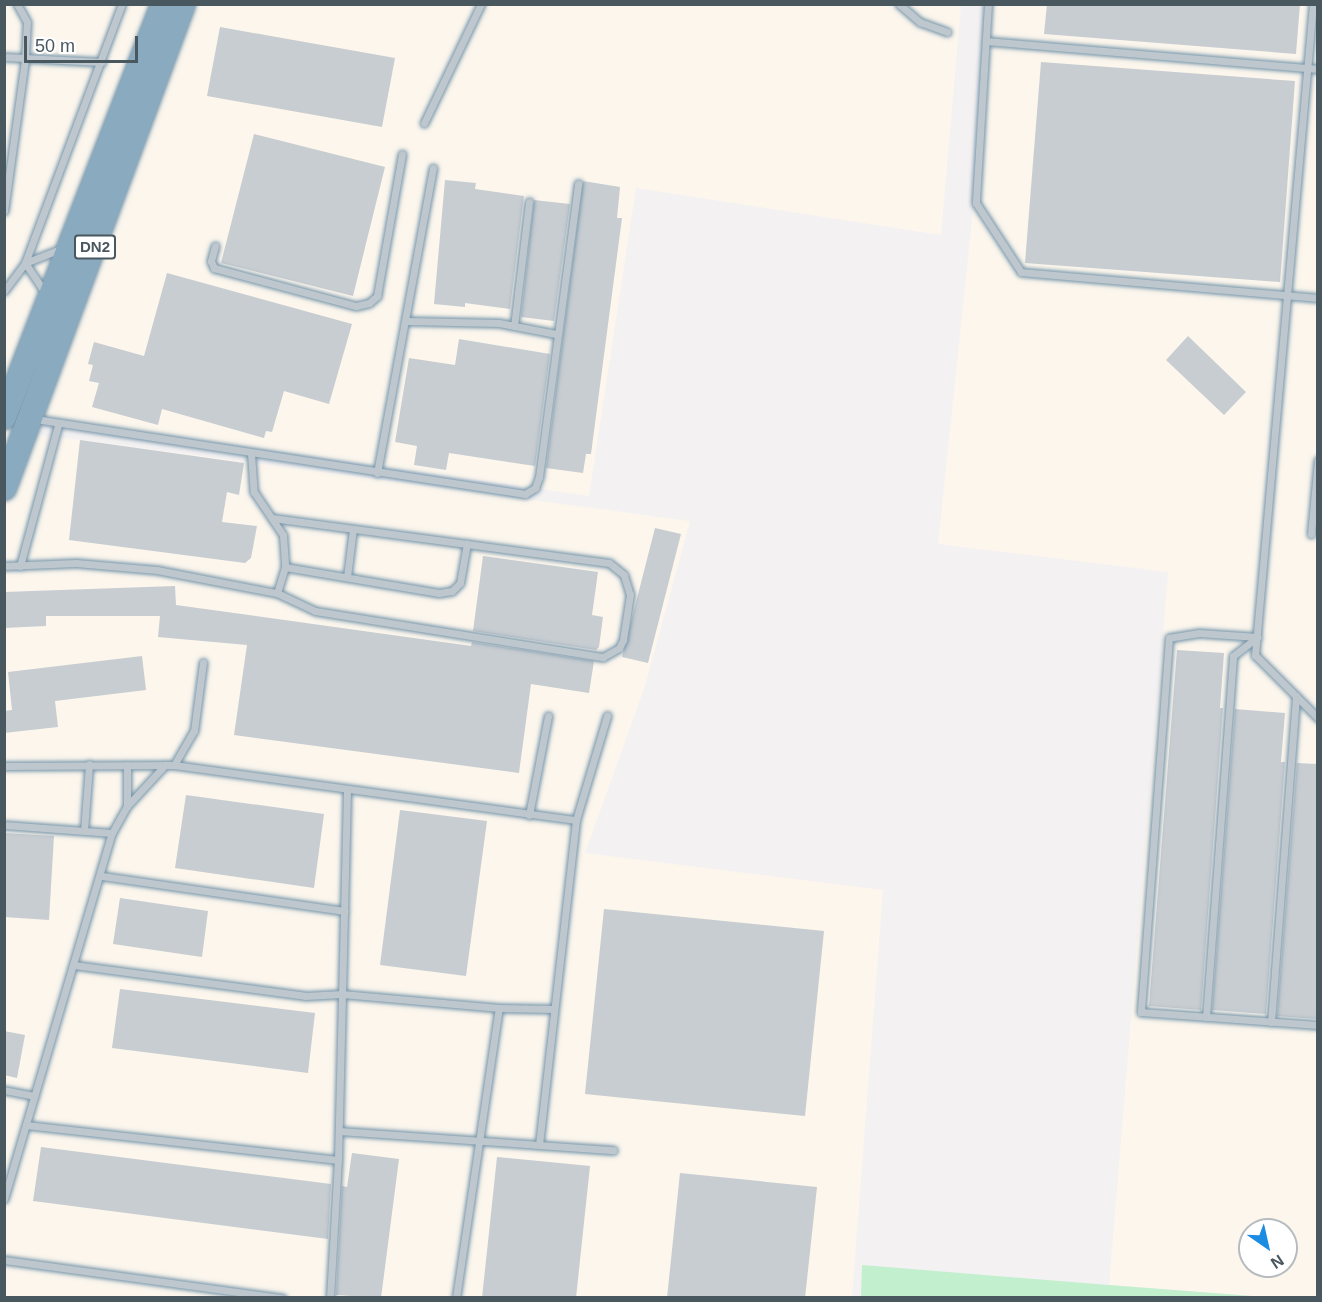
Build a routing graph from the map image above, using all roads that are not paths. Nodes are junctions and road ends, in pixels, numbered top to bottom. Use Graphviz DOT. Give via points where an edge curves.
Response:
graph roads {
  1 [pos="17,4"];
  2 [pos="122,4"];
  3 [pos="163,4"];
  4 [pos="183,4"];
  5 [pos="482,4"];
  6 [pos="899,4"];
  7 [pos="988,4"];
  8 [pos="1313,4"];
  9 [pos="947,32"];
  10 [pos="986,41"];
  11 [pos="4,57"];
  12 [pos="25,59"];
  13 [pos="102,62"];
  14 [pos="1308,69"];
  15 [pos="1317,69"];
  16 [pos="423,123"];
  17 [pos="402,154"];
  18 [pos="433,168"];
  19 [pos="578,184"];
  20 [pos="529,202"];
  21 [pos="4,211"];
  22 [pos="71,246"];
  23 [pos="215,246"];
  24 [pos="24,263"];
  25 [pos="4,291"];
  26 [pos="1289,297"];
  27 [pos="1317,298"];
  28 [pos="51,300"];
  29 [pos="408,321"];
  30 [pos="514,326"];
  31 [pos="555,334"];
  32 [pos="4,417"];
  33 [pos="30,418"];
  34 [pos="58,425"];
  35 [pos="251,453"];
  36 [pos="1317,460"];
  37 [pos="377,473"];
  38 [pos="4,488"];
  39 [pos="272,518"];
  40 [pos="353,529"];
  41 [pos="1311,534"];
  42 [pos="467,544"];
  43 [pos="4,566"];
  44 [pos="20,566"];
  45 [pos="285,567"];
  46 [pos="347,577"];
  47 [pos="277,592"];
  48 [pos="1257,637"];
  49 [pos="203,663"];
  50 [pos="1296,696"];
  51 [pos="548,716"];
  52 [pos="607,716"];
  53 [pos="1317,718"];
  54 [pos="89,764"];
  55 [pos="127,765"];
  56 [pos="165,765"];
  57 [pos="174,765"];
  58 [pos="4,766"];
  59 [pos="347,790"];
  60 [pos="127,806"];
  61 [pos="529,815"];
  62 [pos="576,820"];
  63 [pos="4,825"];
  64 [pos="84,831"];
  65 [pos="112,834"];
  66 [pos="102,876"];
  67 [pos="344,911"];
  68 [pos="75,965"];
  69 [pos="342,994"];
  70 [pos="499,1008"];
  71 [pos="554,1009"];
  72 [pos="1206,1017"];
  73 [pos="1271,1022"];
  74 [pos="1317,1025"];
  75 [pos="4,1090"];
  76 [pos="34,1096"];
  77 [pos="26,1125"];
  78 [pos="339,1131"];
  79 [pos="478,1141"];
  80 [pos="539,1145"];
  81 [pos="614,1150"];
  82 [pos="338,1160"];
  83 [pos="4,1199"];
  84 [pos="4,1260"];
  85 [pos="282,1298"];
  86 [pos="330,1298"];
  87 [pos="456,1298"];
  1 -- 12 [label="lane" via="27,22"];
  2 -- 13 [label="lane"];
  3 -- 22 [label="highway, DN2"];
  4 -- 33 [label="highway, DN2"];
  5 -- 16 [label="lane"];
  6 -- 9 [label="lane" via="920,22"];
  7 -- 10 [label="lane"];
  8 -- 14 [label="lane"];
  10 -- 14 [label="lane"];
  10 -- 26 [label="lane" via="976,203 1021,272"];
  11 -- 12 [label="lane"];
  12 -- 13 [label="lane"];
  12 -- 21 [label="lane"];
  13 -- 24 [label="lane"];
  14 -- 15 [label="lane"];
  14 -- 26 [label="lane"];
  17 -- 23 [label="lane" via="377,296 369,303 356,306 214,268 211,261"];
  18 -- 29 [label="lane"];
  19 -- 31 [label="lane"];
  20 -- 30 [label="lane"];
  22 -- 24 [label="lane"];
  22 -- 28 [label="highway, DN2"];
  24 -- 25 [label="lane"];
  24 -- 28 [label="lane"];
  26 -- 27 [label="lane"];
  26 -- 48 [label="lane"];
  28 -- 32 [label="highway, DN2"];
  29 -- 30 [label="lane"];
  29 -- 37 [label="lane"];
  30 -- 31 [label="lane"];
  31 -- 37 [label="lane" via="535,488 525,494"];
  33 -- 34 [label="lane"];
  33 -- 38 [label="highway, DN2"];
  34 -- 35 [label="lane"];
  34 -- 44 [label="lane"];
  35 -- 37 [label="lane"];
  35 -- 39 [label="lane" via="254,492"];
  36 -- 41 [label="lane"];
  39 -- 40 [label="lane"];
  39 -- 45 [label="lane" via="284,535"];
  40 -- 42 [label="lane"];
  40 -- 46 [label="lane"];
  42 -- 46 [label="lane" via="460,583 452,591"];
  42 -- 47 [label="lane" via="609,563 617,568 624,575 630,595 619,648 603,657 315,611"];
  43 -- 44 [label="lane"];
  44 -- 47 [label="lane" via="76,563 157,570"];
  45 -- 46 [label="lane"];
  45 -- 47 [label="lane"];
  48 -- 50 [label="lane" via="1255,654"];
  48 -- 72 [label="lane" via="1233,656"];
  48 -- 72 [label="lane" via="1199,633 1169,638 1141,1012"];
  49 -- 57 [label="lane" via="194,731"];
  50 -- 53 [label="lane"];
  50 -- 73 [label="lane"];
  51 -- 61 [label="lane"];
  52 -- 62 [label="lane"];
  54 -- 55 [label="lane"];
  54 -- 58 [label="lane"];
  54 -- 64 [label="lane"];
  55 -- 56 [label="lane"];
  55 -- 60 [label="lane"];
  56 -- 57 [label="lane"];
  56 -- 60 [label="lane"];
  57 -- 59 [label="lane"];
  59 -- 61 [label="lane"];
  59 -- 67 [label="lane"];
  60 -- 65 [label="lane"];
  61 -- 62 [label="lane"];
  62 -- 71 [label="lane"];
  63 -- 64 [label="lane"];
  64 -- 65 [label="lane"];
  65 -- 66 [label="lane"];
  66 -- 67 [label="lane"];
  66 -- 68 [label="lane"];
  67 -- 69 [label="lane"];
  68 -- 69 [label="lane" via="305,996"];
  68 -- 76 [label="lane"];
  69 -- 70 [label="lane"];
  69 -- 78 [label="lane"];
  70 -- 71 [label="lane"];
  70 -- 79 [label="lane"];
  71 -- 80 [label="lane"];
  72 -- 73 [label="lane"];
  73 -- 74 [label="lane"];
  75 -- 76 [label="lane"];
  76 -- 77 [label="lane"];
  77 -- 82 [label="lane"];
  77 -- 83 [label="lane"];
  78 -- 79 [label="lane"];
  78 -- 82 [label="lane"];
  79 -- 80 [label="lane"];
  79 -- 87 [label="lane"];
  80 -- 81 [label="lane"];
  82 -- 86 [label="lane"];
  84 -- 85 [label="lane"];
}
